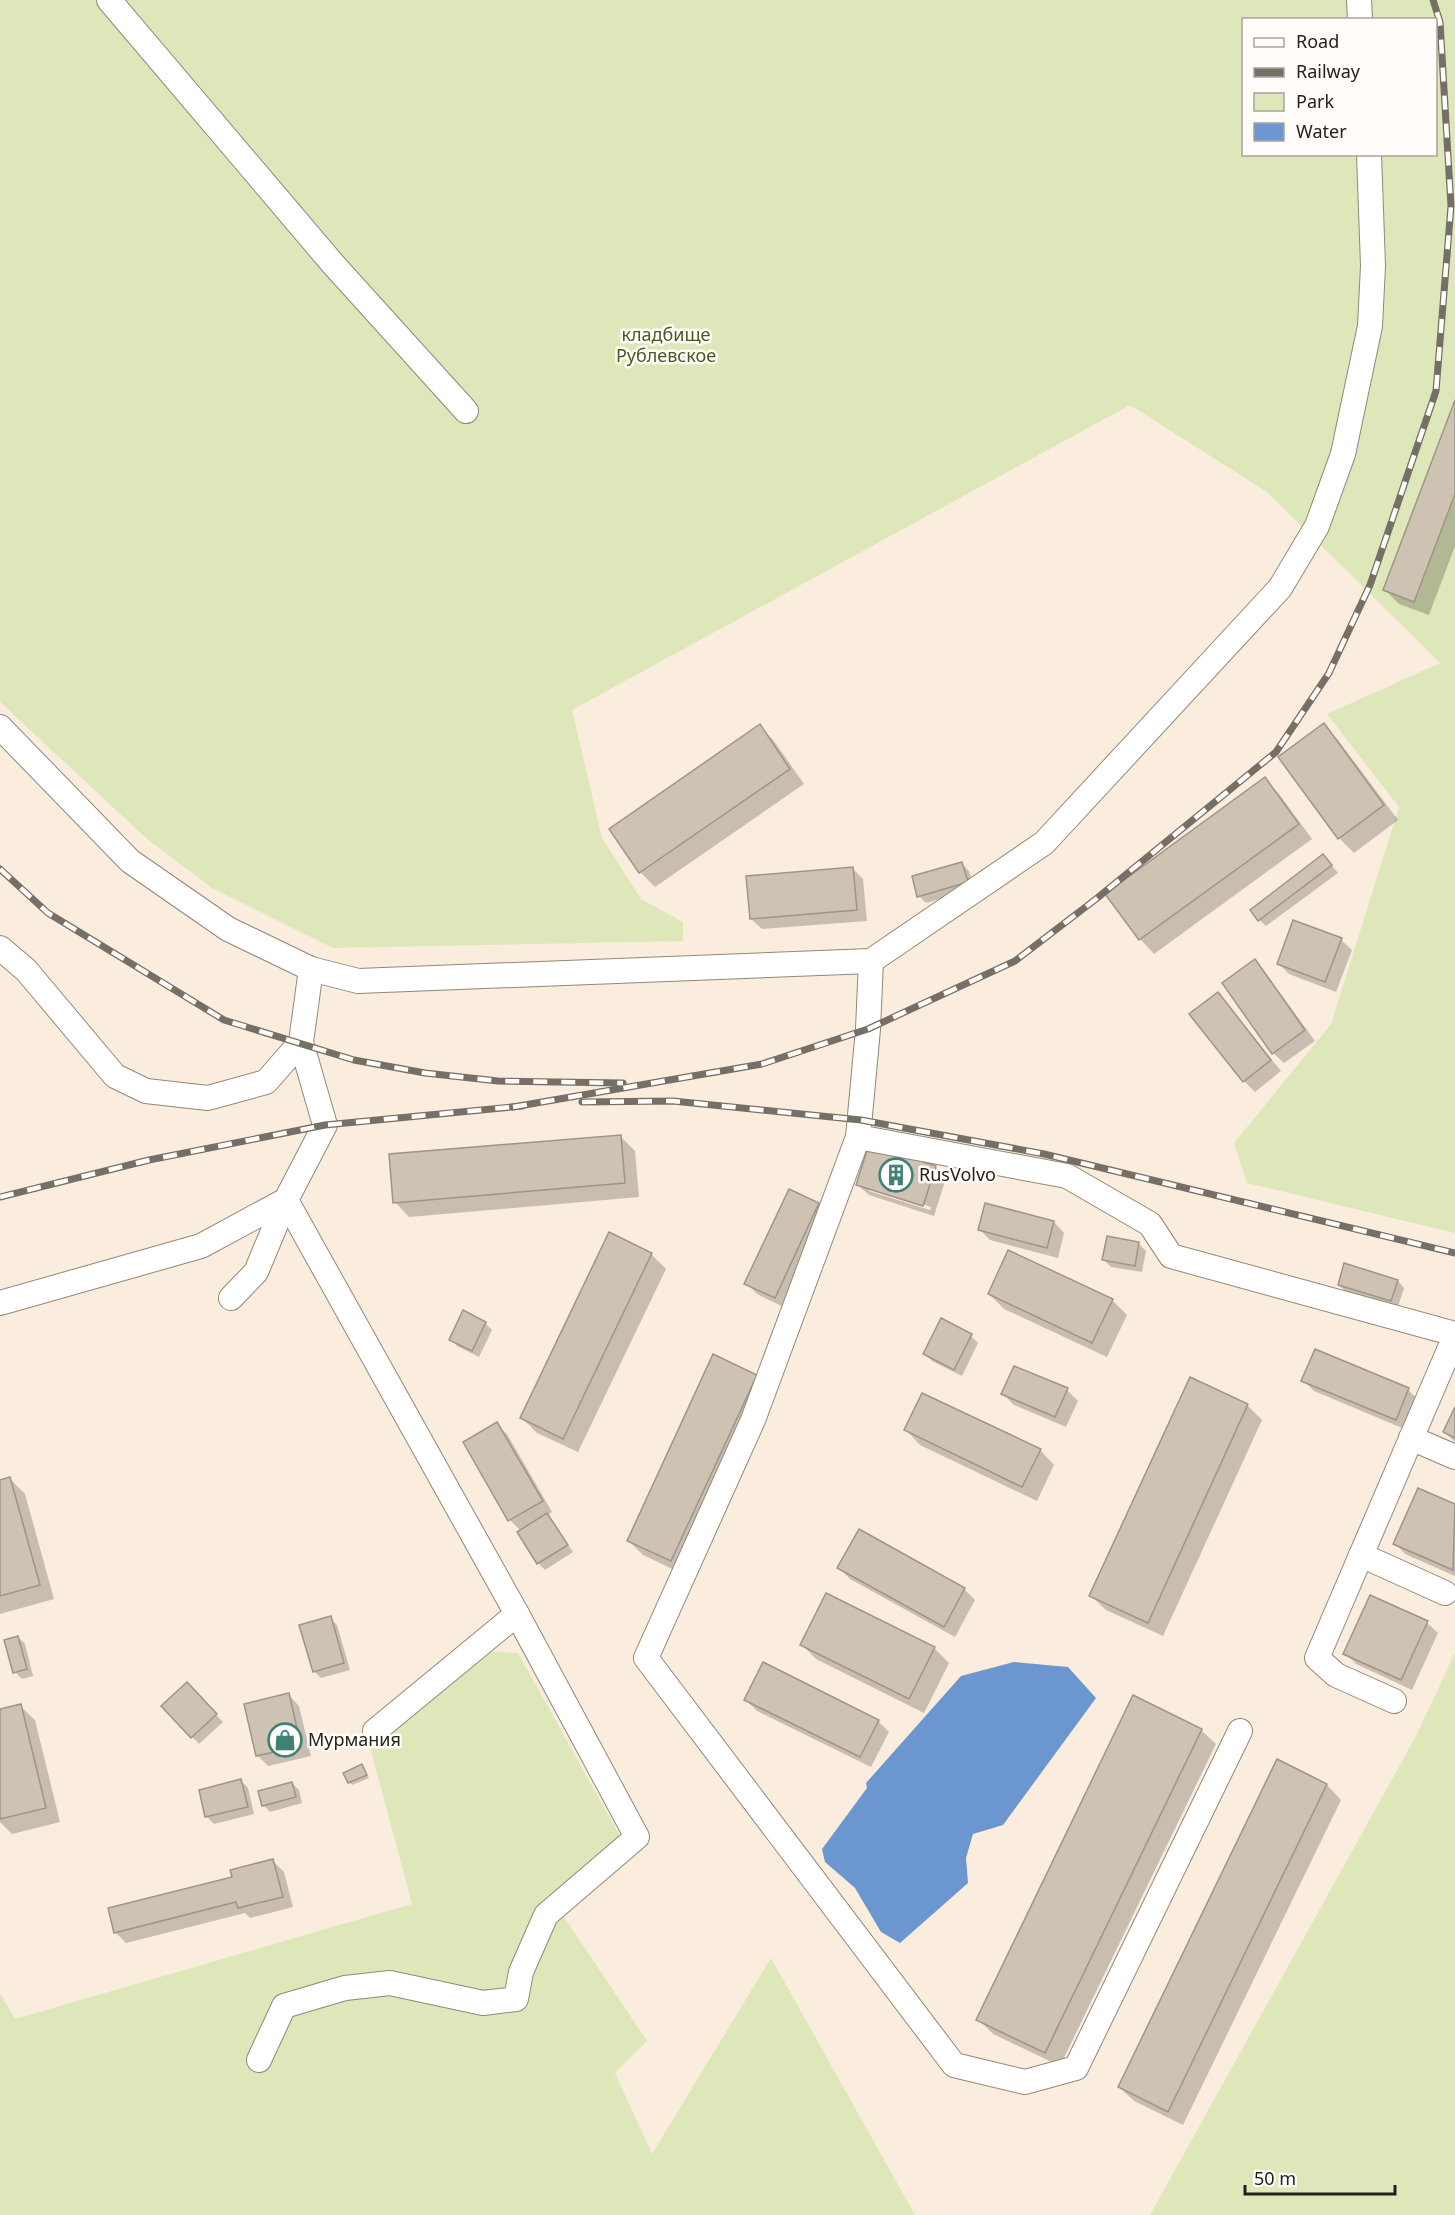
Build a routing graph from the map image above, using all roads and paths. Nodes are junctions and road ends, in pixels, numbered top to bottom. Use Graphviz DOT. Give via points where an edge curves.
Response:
graph roads {
  1 [pos="109,0"];
  2 [pos="1359,0"];
  3 [pos="1360,18"];
  4 [pos="1369,156"];
  5 [pos="466,411"];
  6 [pos="0,727"];
  7 [pos="0,948"];
  8 [pos="871,961"];
  9 [pos="312,969"];
  10 [pos="301,1042"];
  11 [pos="858,1137"];
  12 [pos="286,1200"];
  13 [pos="231,1298"];
  14 [pos="0,1303"];
  15 [pos="1455,1335"];
  16 [pos="1411,1438"];
  17 [pos="1455,1457"];
  18 [pos="1361,1555"];
  19 [pos="1445,1593"];
  20 [pos="517,1614"];
  21 [pos="1394,1701"];
  22 [pos="375,1731"];
  23 [pos="1240,1731"];
  24 [pos="259,2060"];
  1 -- 5 [label="lane" via="333,264"];
  2 -- 3 [label="lane"];
  4 -- 8 [label="lane" via="1370,326 1358,391 1343,454 1317,526 1280,588 1044,843"];
  6 -- 9 [label="lane" via="130,861 228,929"];
  7 -- 10 [label="lane" via="26,970 115,1076 146,1091 208,1098 266,1082"];
  8 -- 9 [label="lane" via="358,981"];
  8 -- 11 [label="lane"];
  9 -- 10 [label="lane"];
  10 -- 12 [label="lane" via="326,1125"];
  11 -- 15 [label="lane" via="1067,1176 1150,1224 1171,1256"];
  11 -- 23 [label="lane" via="753,1420 646,1658 954,2065 1025,2082 1076,2068"];
  12 -- 13 [label="lane" via="256,1272"];
  12 -- 14 [label="lane" via="201,1246"];
  12 -- 20 [label="lane"];
  15 -- 16 [label="lane"];
  16 -- 17 [label="lane"];
  16 -- 18 [label="lane"];
  18 -- 19 [label="lane"];
  18 -- 21 [label="lane" via="1317,1658 1336,1675"];
  20 -- 22 [label="lane"];
  20 -- 24 [label="lane" via="637,1837 546,1915 521,1972 516,1999 483,2003 390,1983 345,1988 284,2006"];
}
